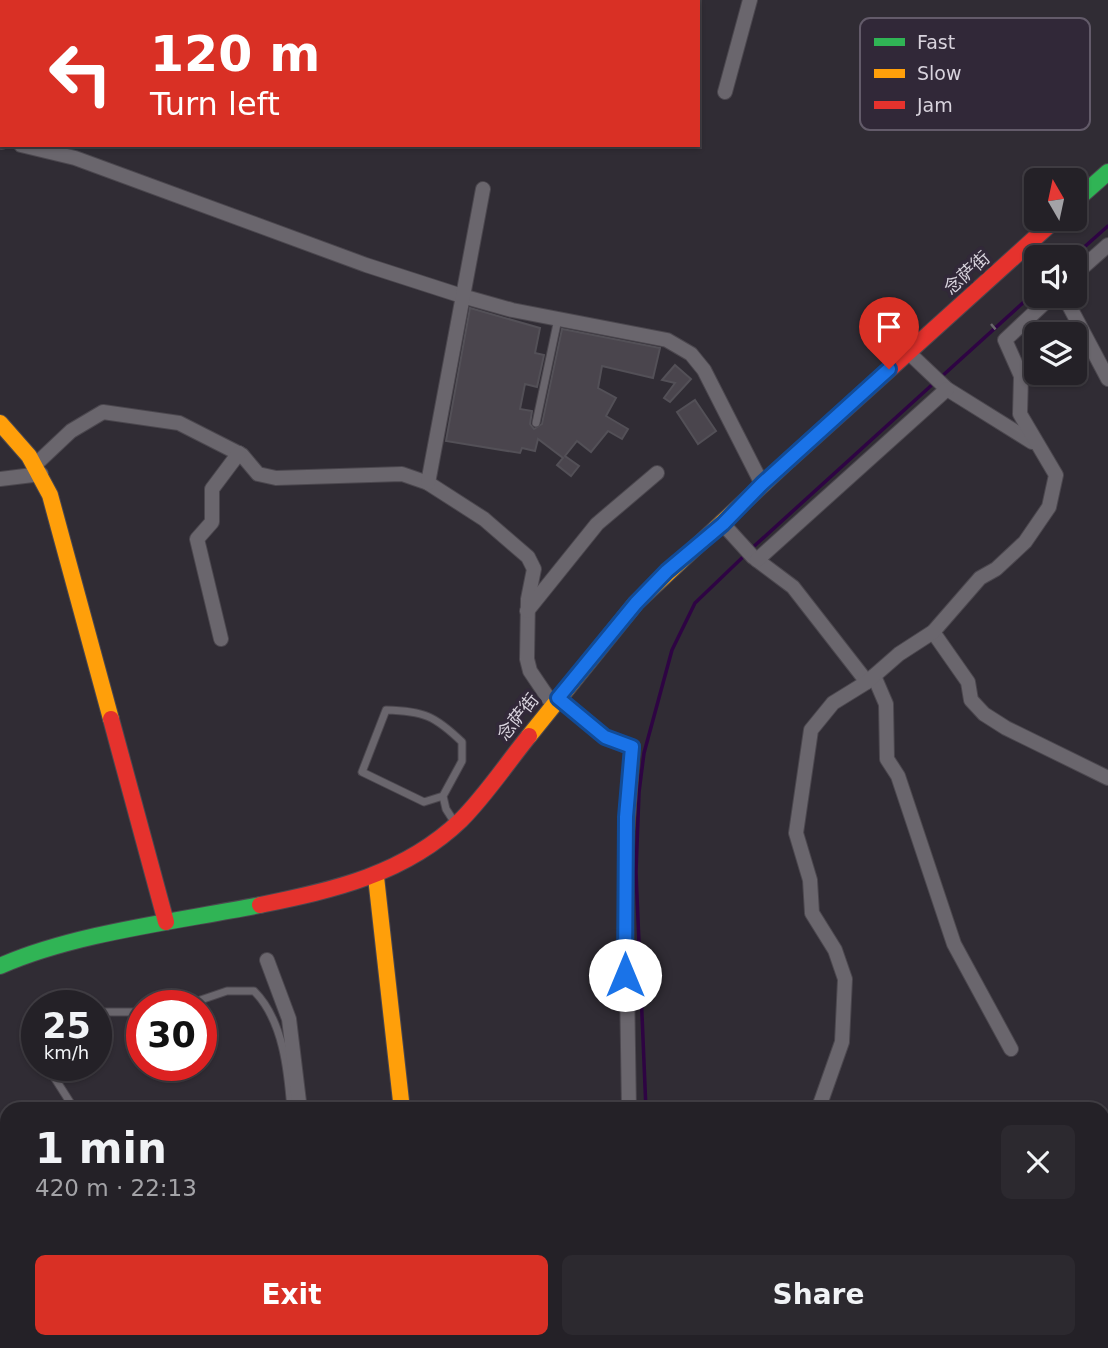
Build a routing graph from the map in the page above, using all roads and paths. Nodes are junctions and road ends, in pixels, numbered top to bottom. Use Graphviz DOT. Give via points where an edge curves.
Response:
graph roads {
  1 [pos="750,0"];
  2 [pos="724,92"];
  3 [pos="29,147"];
  4 [pos="1108,172"];
  5 [pos="483,188"];
  6 [pos="1087,191"];
  7 [pos="1043,231"];
  8 [pos="1108,245"];
  9 [pos="1087,264"];
  10 [pos="462,296"];
  11 [pos="1039,308"];
  12 [pos="1071,308"];
  13 [pos="558,318"];
  14 [pos="991,324"];
  15 [pos="1000,335"];
  16 [pos="908,352"];
  17 [pos="1108,379"];
  18 [pos="944,387"];
  19 [pos="0,423"];
  20 [pos="536,424"];
  21 [pos="1040,447"];
  22 [pos="239,453"];
  23 [pos="39,469"];
  24 [pos="657,473"];
  25 [pos="0,479"];
  26 [pos="428,483"];
  27 [pos="762,484"];
  28 [pos="723,524"];
  29 [pos="751,555"];
  30 [pos="527,611"];
  31 [pos="933,632"];
  32 [pos="221,639"];
  33 [pos="870,679"];
  34 [pos="555,701"];
  35 [pos="1108,778"];
  36 [pos="443,796"];
  37 [pos="456,824"];
  38 [pos="376,877"];
  39 [pos="166,922"];
  40 [pos="267,960"];
  41 [pos="0,966"];
  42 [pos="217,994"];
  43 [pos="1011,1049"];
  44 [pos="57,1081"];
  45 [pos="70,1102"];
  46 [pos="290,1102"];
  47 [pos="299,1102"];
  48 [pos="401,1102"];
  49 [pos="629,1102"];
  50 [pos="821,1102"];
  1 -- 2 [label="street"];
  3 -- 10 [label="street" via="75,158"];
  4 -- 6 [label="street"];
  5 -- 10 [label="street"];
  7 -- 16 [label="street, 念萨街"];
  8 -- 9 [label="street"];
  10 -- 13 [label="street"];
  10 -- 26 [label="street"];
  11 -- 21 [label="street" via="1005,340 1021,376 1020,414"];
  12 -- 17 [label="street"];
  13 -- 20 [label="lane"];
  13 -- 27 [label="street" via="667,340 691,354 704,370"];
  14 -- 15 [label="path"];
  16 -- 18 [label="street"];
  16 -- 27 [label="street, 念萨街"];
  18 -- 21 [label="street"];
  18 -- 29 [label="street"];
  19 -- 23 [label="street"];
  21 -- 31 [label="street" via="1056,475 1049,507 1025,542 980,578"];
  22 -- 23 [label="street" via="179,423 103,412 71,431"];
  22 -- 26 [label="street" via="258,474 276,478 402,474"];
  22 -- 32 [label="street" via="212,489 212,522 197,539"];
  23 -- 25 [label="street"];
  23 -- 39 [label="street"];
  24 -- 30 [label="street" via="597,524"];
  26 -- 30 [label="street" via="484,519 528,557 534,569"];
  27 -- 28 [label="street, 念萨街"];
  28 -- 29 [label="street"];
  28 -- 34 [label="street, 念萨街" via="636,603"];
  29 -- 33 [label="street" via="793,587"];
  30 -- 34 [label="street" via="530,671"];
  31 -- 33 [label="street"];
  31 -- 35 [label="street" via="968,682 971,700 984,713"];
  33 -- 43 [label="street" via="886,704 887,759 898,776 954,944"];
  33 -- 50 [label="street" via="833,702 811,730 796,833 810,880 812,913 835,950 845,979 842,1042"];
  34 -- 37 [label="street, 念萨街"];
  34 -- 49 [label="street" via="605,737 632,747 625,860"];
  36 -- 36 [label="lane" via="424,802 362,772 386,710 414,710 438,719 462,742 463,761"];
  36 -- 37 [label="lane"];
  37 -- 38 [label="street, 念萨街" via="410,859"];
  38 -- 39 [label="street, 念萨街" via="337,890"];
  38 -- 48 [label="street"];
  39 -- 41 [label="street, 念萨街" via="38,952"];
  40 -- 47 [label="street" via="289,1019"];
  42 -- 46 [label="lane" via="244,989 254,991 265,1002 274,1016"];
  44 -- 45 [label="lane"];
}
